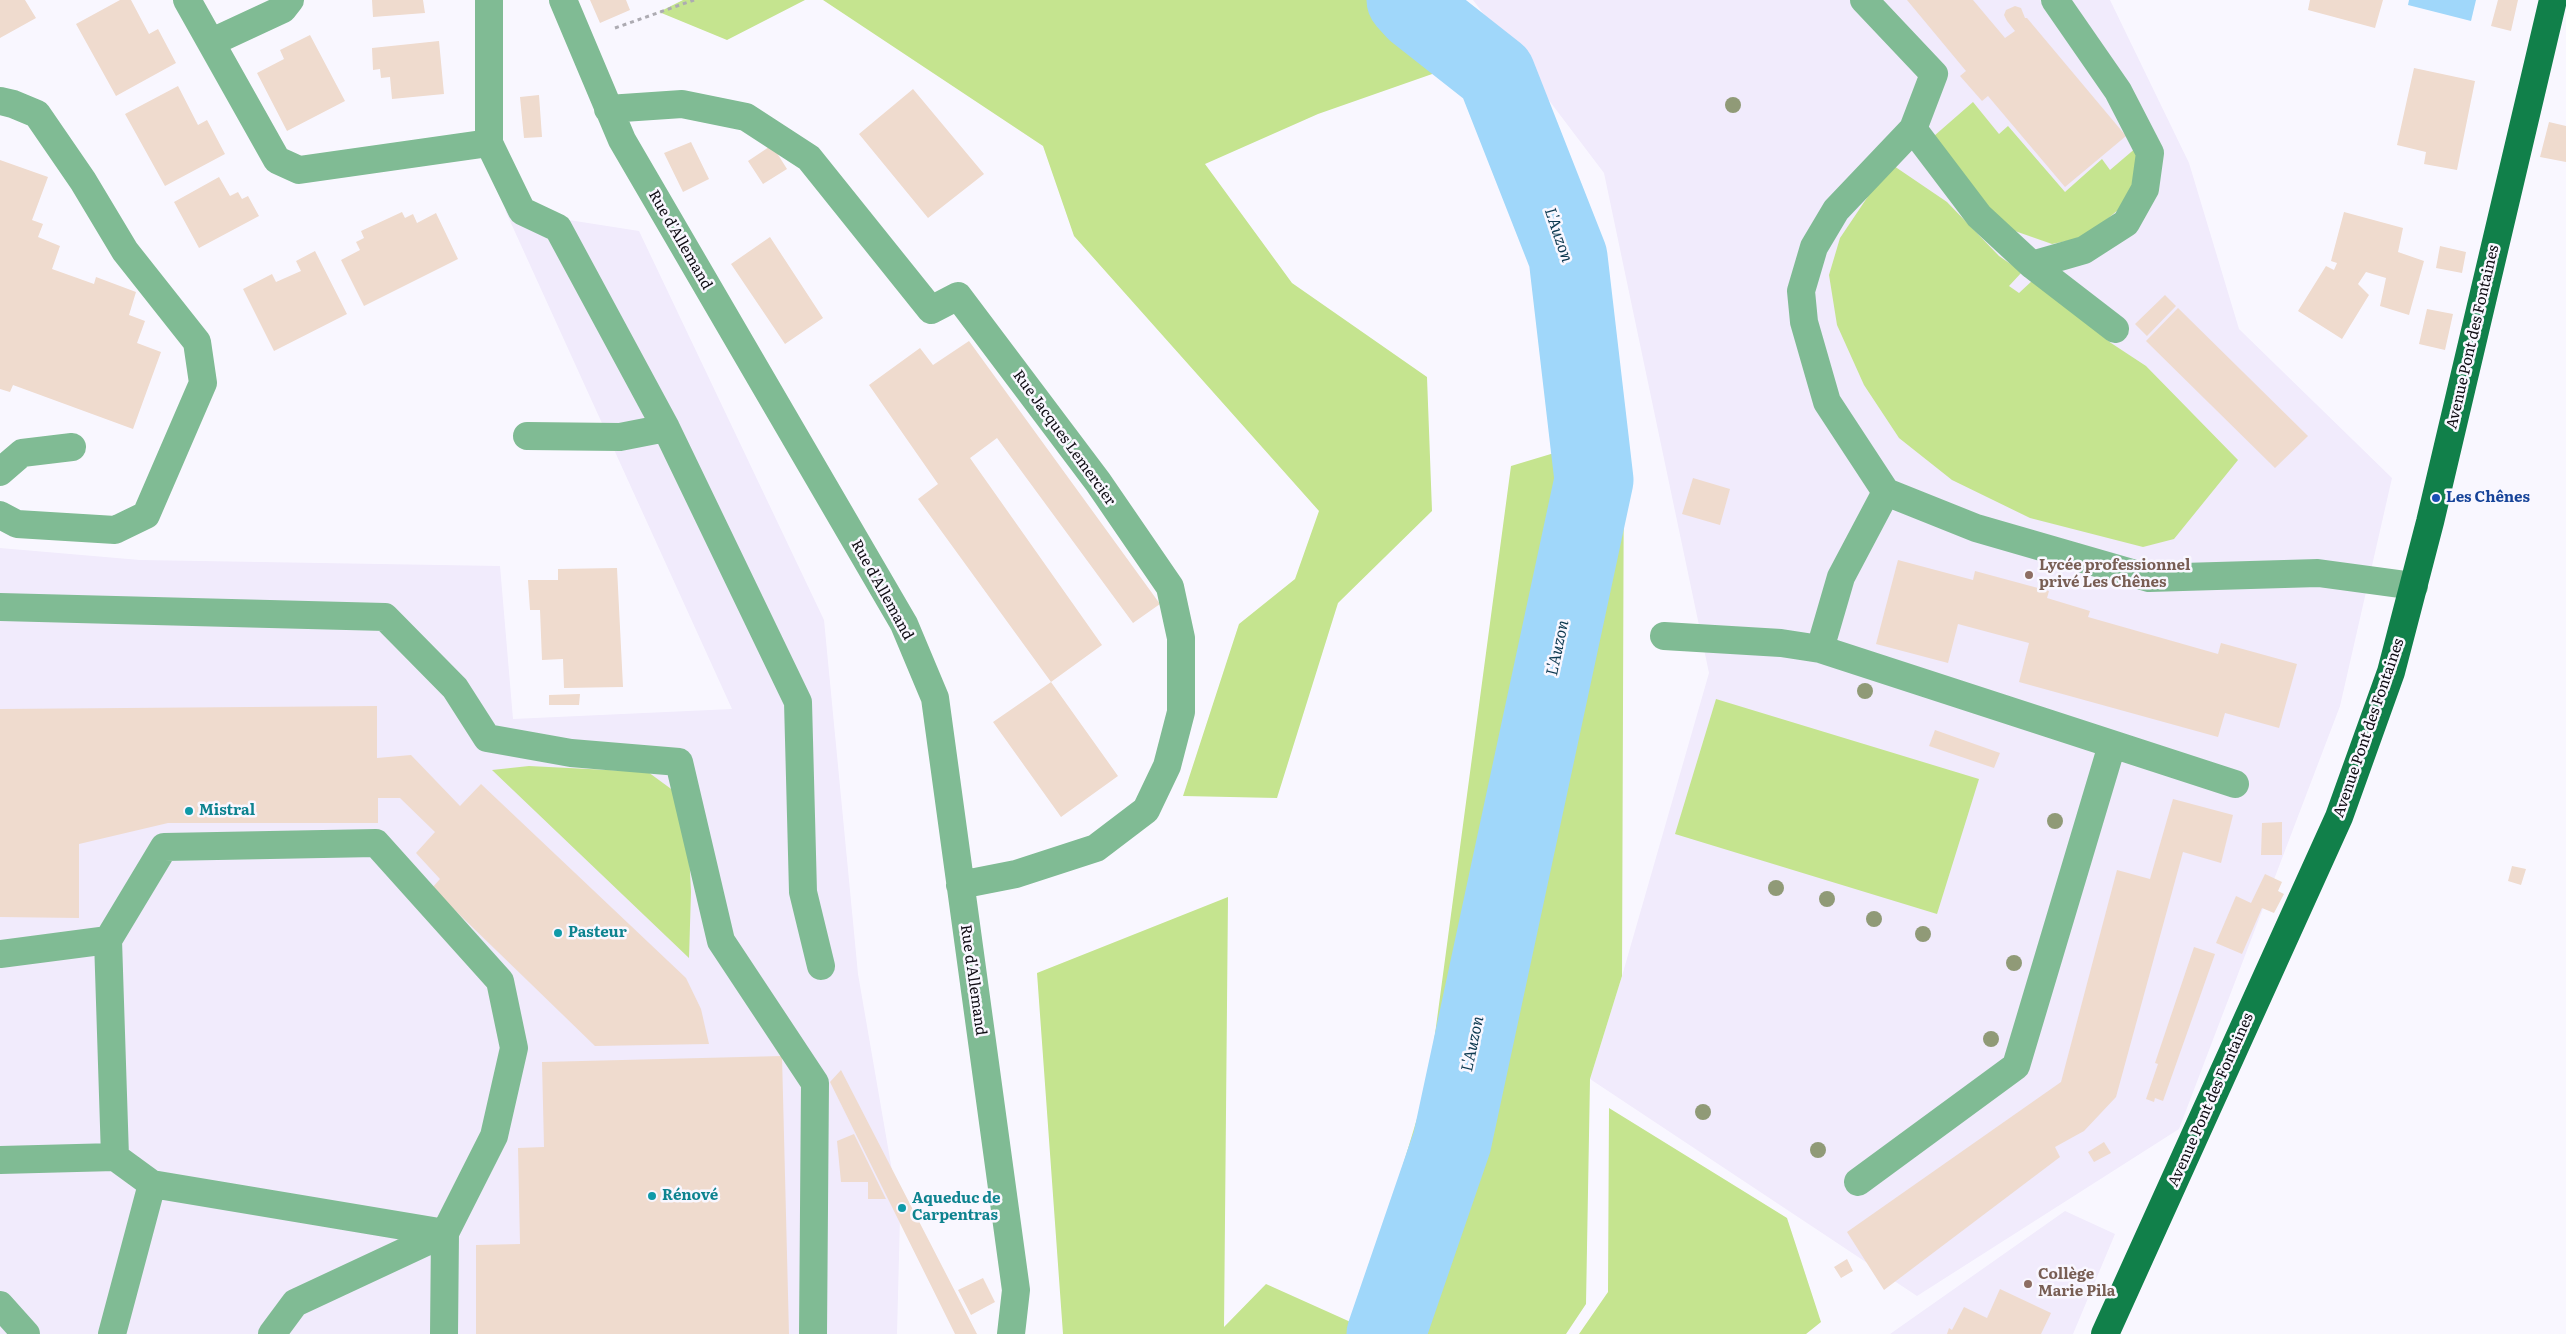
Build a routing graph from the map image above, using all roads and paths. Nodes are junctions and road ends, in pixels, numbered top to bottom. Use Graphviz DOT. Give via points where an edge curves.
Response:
graph roads {
  1 [pos="188,0"];
  2 [pos="290,0"];
  3 [pos="489,0"];
  4 [pos="563,0"];
  5 [pos="694,0"];
  6 [pos="1864,0"];
  7 [pos="2054,0"];
  8 [pos="2553,0"];
  9 [pos="580,40"];
  10 [pos="212,42"];
  11 [pos="0,101"];
  12 [pos="608,108"];
  13 [pos="1914,129"];
  14 [pos="489,144"];
  15 [pos="2032,265"];
  16 [pos="2115,330"];
  17 [pos="666,428"];
  18 [pos="526,436"];
  19 [pos="72,447"];
  20 [pos="0,472"];
  21 [pos="1886,492"];
  22 [pos="0,515"];
  23 [pos="2414,586"];
  24 [pos="0,607"];
  25 [pos="1664,636"];
  26 [pos="1820,649"];
  27 [pos="2112,745"];
  28 [pos="2235,784"];
  29 [pos="960,885"];
  30 [pos="108,940"];
  31 [pos="0,954"];
  32 [pos="821,966"];
  33 [pos="114,1157"];
  34 [pos="0,1160"];
  35 [pos="1858,1182"];
  36 [pos="152,1184"];
  37 [pos="445,1233"];
  38 [pos="0,1305"];
  39 [pos="26,1334"];
  40 [pos="112,1334"];
  41 [pos="272,1334"];
  42 [pos="444,1334"];
  43 [pos="814,1334"];
  44 [pos="1011,1334"];
  45 [pos="2105,1334"];
  1 -- 10 [label="street"];
  2 -- 10 [label="street" via="283,9"];
  3 -- 14 [label="street"];
  4 -- 9 [label="street, Rue d'Allemand"];
  5 -- 9 [label="path"];
  6 -- 13 [label="street" via="1934,74"];
  7 -- 15 [label="street" via="2118,91 2150,153 2145,189 2126,223 2084,250"];
  8 -- 23 [label="main road, Avenue Pont des Fontaines"];
  9 -- 12 [label="street, Rue d'Allemand"];
  10 -- 14 [label="street" via="277,160 299,170"];
  11 -- 22 [label="street" via="37,114 84,180 125,252 197,342 203,383 146,515 115,530 17,524"];
  12 -- 29 [label="street, Rue d'Allemand" via="622,140 904,624 935,698"];
  12 -- 29 [label="street, Rue Jacques Lemercier" via="682,104 746,118 809,158 931,310 958,296 1098,482 1170,587 1181,638 1181,712 1167,766 1146,810 1096,848 1016,874"];
  13 -- 15 [label="street" via="1979,216"];
  13 -- 21 [label="street" via="1836,210 1814,247 1801,291 1804,322 1827,402"];
  14 -- 17 [label="street" via="522,211 558,228"];
  15 -- 16 [label="street"];
  17 -- 18 [label="street" via="620,437"];
  17 -- 32 [label="street" via="798,702 803,892"];
  19 -- 20 [label="street" via="22,453"];
  21 -- 23 [label="street" via="1976,528 2149,578 2318,573"];
  21 -- 26 [label="street" via="1841,577"];
  23 -- 45 [label="main road, Avenue Pont des Fontaines" via="2391,672 2339,817"];
  24 -- 43 [label="street" via="385,617 455,688 487,738 571,753 679,762 721,941 815,1083"];
  25 -- 26 [label="street" via="1781,643"];
  26 -- 27 [label="street"];
  27 -- 28 [label="street"];
  27 -- 35 [label="street" via="2016,1066"];
  29 -- 44 [label="street, Rue d'Allemand" via="1016,1290"];
  30 -- 31 [label="street"];
  30 -- 33 [label="street"];
  30 -- 37 [label="street" via="164,847 376,843 500,981 514,1048 494,1136"];
  33 -- 34 [label="street"];
  33 -- 36 [label="street"];
  36 -- 37 [label="street"];
  36 -- 40 [label="street"];
  37 -- 41 [label="street" via="295,1303"];
  37 -- 42 [label="street"];
  38 -- 39 [label="street"];
}
